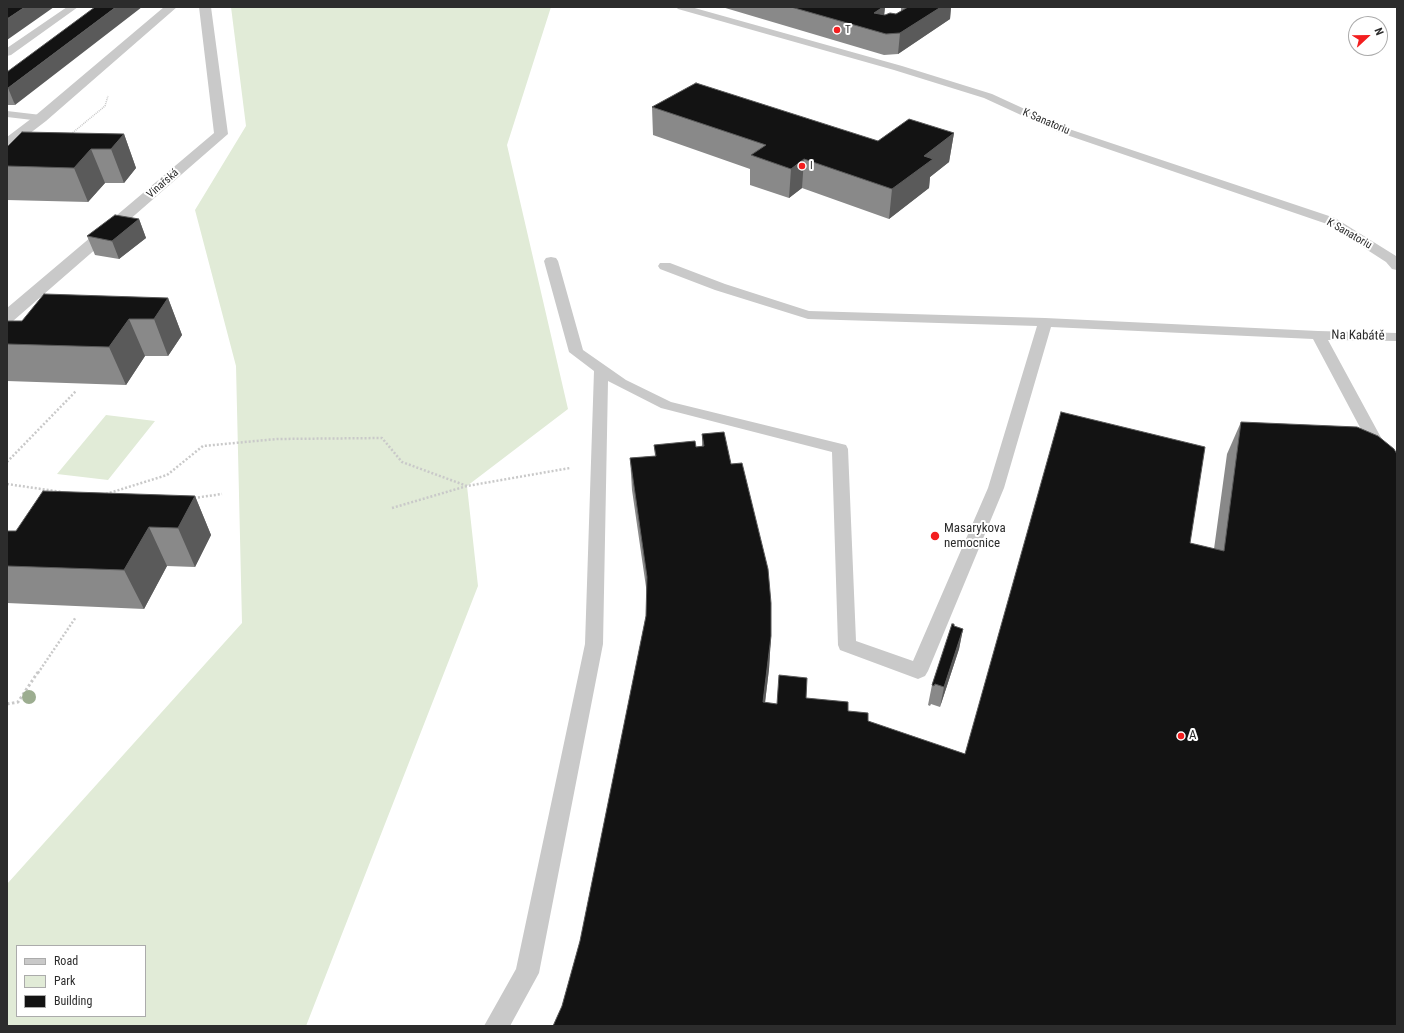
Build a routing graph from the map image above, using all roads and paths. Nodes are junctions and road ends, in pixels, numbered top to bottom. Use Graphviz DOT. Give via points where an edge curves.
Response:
graph roads {
  1 [pos="73,7"];
  2 [pos="171,7"];
  3 [pos="205,7"];
  4 [pos="682,7"];
  5 [pos="23,52"];
  6 [pos="8,53"];
  7 [pos="7,114"];
  8 [pos="41,118"];
  9 [pos="7,144"];
  10 [pos="551,261"];
  11 [pos="665,266"];
  12 [pos="1397,266"];
  13 [pos="7,317"];
  14 [pos="1045,322"];
  15 [pos="1318,335"];
  16 [pos="1397,337"];
  17 [pos="601,369"];
  18 [pos="76,391"];
  19 [pos="7,462"];
  20 [pos="599,463"];
  21 [pos="1397,482"];
  22 [pos="7,484"];
  23 [pos="467,486"];
  24 [pos="68,492"];
  25 [pos="105,494"];
  26 [pos="222,494"];
  27 [pos="192,498"];
  28 [pos="392,508"];
  29 [pos="76,617"];
  30 [pos="7,704"];
  31 [pos="496,1026"];
  1 -- 6 [label="lane"];
  2 -- 8 [label="street"];
  3 -- 13 [label="street, Vinařská" via="221,134"];
  4 -- 12 [label="lane, K Sanatoriu" via="988,96 1062,130 1331,221 1391,259"];
  5 -- 6 [label="lane"];
  7 -- 8 [label="lane"];
  8 -- 9 [label="street"];
  10 -- 17 [label="lane" via="576,352"];
  11 -- 14 [label="lane, Na Kabátě" via="720,287 808,315"];
  14 -- 15 [label="lane, Na Kabátě"];
  14 -- 17 [label="lane" via="996,488 918,671 847,645 840,449 666,405 621,383"];
  15 -- 16 [label="lane, Na Kabátě"];
  15 -- 21 [label="lane"];
  17 -- 20 [label="lane"];
  18 -- 19 [label="path"];
  20 -- 23 [label="path"];
  20 -- 31 [label="lane" via="594,644 527,973"];
  22 -- 24 [label="path"];
  23 -- 25 [label="path" via="402,462 382,438 277,439 203,446 167,475"];
  23 -- 28 [label="path"];
  26 -- 27 [label="path"];
  29 -- 30 [label="path" via="18,702"];
}
